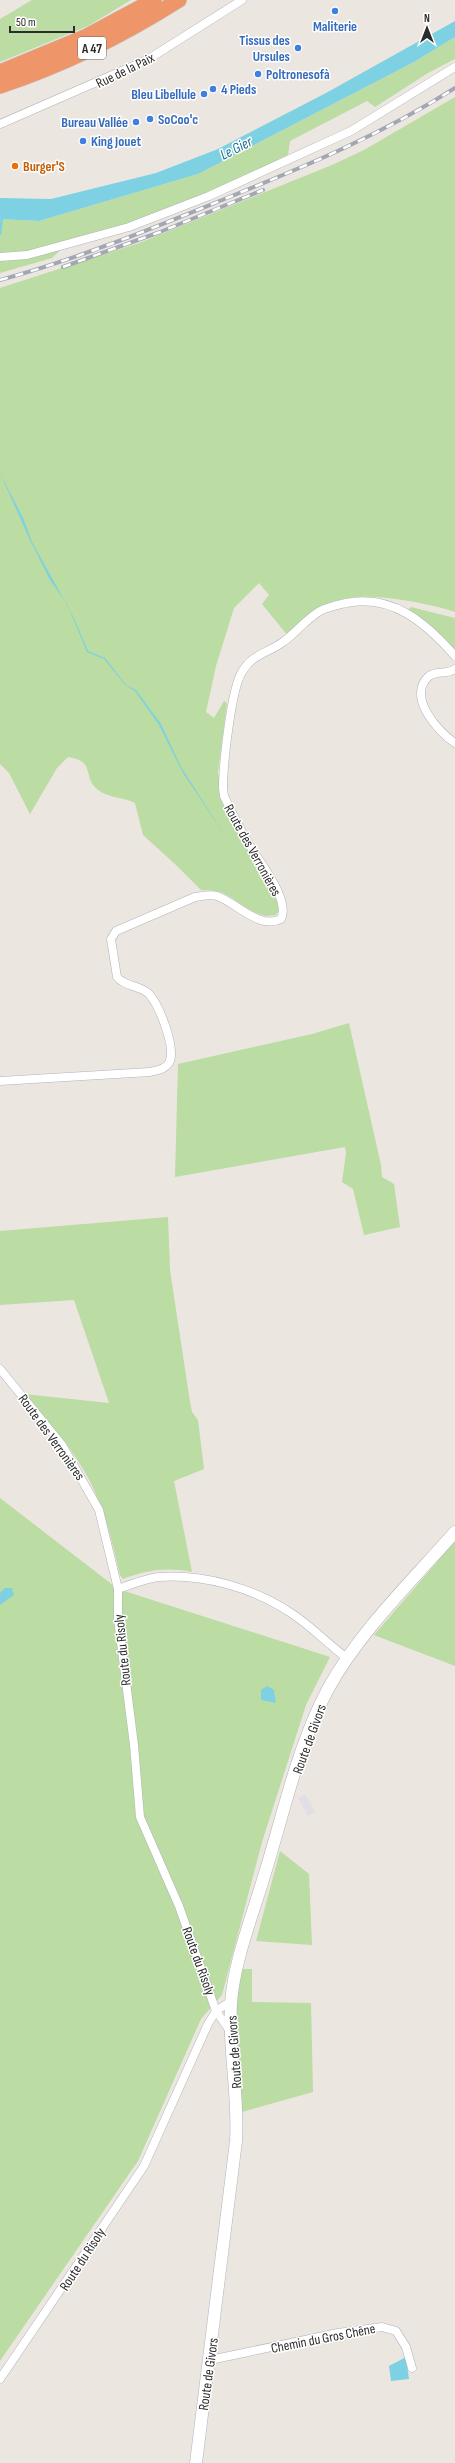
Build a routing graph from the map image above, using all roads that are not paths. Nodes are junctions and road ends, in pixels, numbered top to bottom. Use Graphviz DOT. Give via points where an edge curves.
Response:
graph roads {
  1 [pos="154,0"];
  2 [pos="179,0"];
  3 [pos="242,0"];
  4 [pos="455,67"];
  5 [pos="0,72"];
  6 [pos="0,86"];
  7 [pos="0,124"];
  8 [pos="0,257"];
  9 [pos="455,656"];
  10 [pos="455,669"];
  11 [pos="455,743"];
  12 [pos="0,1081"];
  13 [pos="0,1369"];
  14 [pos="455,1532"];
  15 [pos="118,1588"];
  16 [pos="348,1659"];
  17 [pos="231,2001"];
  18 [pos="216,2011"];
  19 [pos="230,2032"];
  20 [pos="210,2360"];
  21 [pos="412,2368"];
  22 [pos="0,2379"];
  23 [pos="196,2463"];
  1 -- 5 [label="highway, A 47" via="73,43"];
  2 -- 6 [label="highway, A 47" via="138,26 48,70"];
  3 -- 7 [label="street, Rue de la Paix" via="147,60"];
  4 -- 8 [label="street" via="352,131 209,196 129,227 27,255"];
  9 -- 12 [label="street, Route des Verronières" via="430,629 416,619 394,606 370,601 351,602 320,611 283,642 250,660 234,690 223,788 224,796 247,842 279,895 283,910 281,919 266,922 218,896 208,895 170,907 116,931 111,939 117,977 123,983 142,989 155,1002 167,1034 171,1056 169,1062 161,1070 150,1072"];
  10 -- 11 [label="street" via="433,673 424,681 421,693 422,701 434,725"];
  13 -- 15 [label="street, Route des Verronières" via="62,1445 89,1491 105,1528"];
  14 -- 16 [label="street, Route de Givors"];
  15 -- 16 [label="street" via="158,1577 185,1577 236,1587 266,1598 292,1613"];
  15 -- 18 [label="street, Route du Risoly" via="118,1619 140,1817 179,1906"];
  16 -- 17 [label="street, Route de Givors" via="328,1689 310,1730 252,1918"];
  17 -- 18 [label="street"];
  17 -- 19 [label="street, Route de Givors"];
  18 -- 19 [label="street"];
  18 -- 22 [label="street, Route du Risoly" via="144,2166"];
  19 -- 20 [label="street, Route de Givors" via="237,2091 236,2141"];
  20 -- 21 [label="street, Chemin du Gros Chêne" via="338,2333 382,2327 396,2331 406,2347"];
  20 -- 23 [label="street, Route de Givors"];
}
